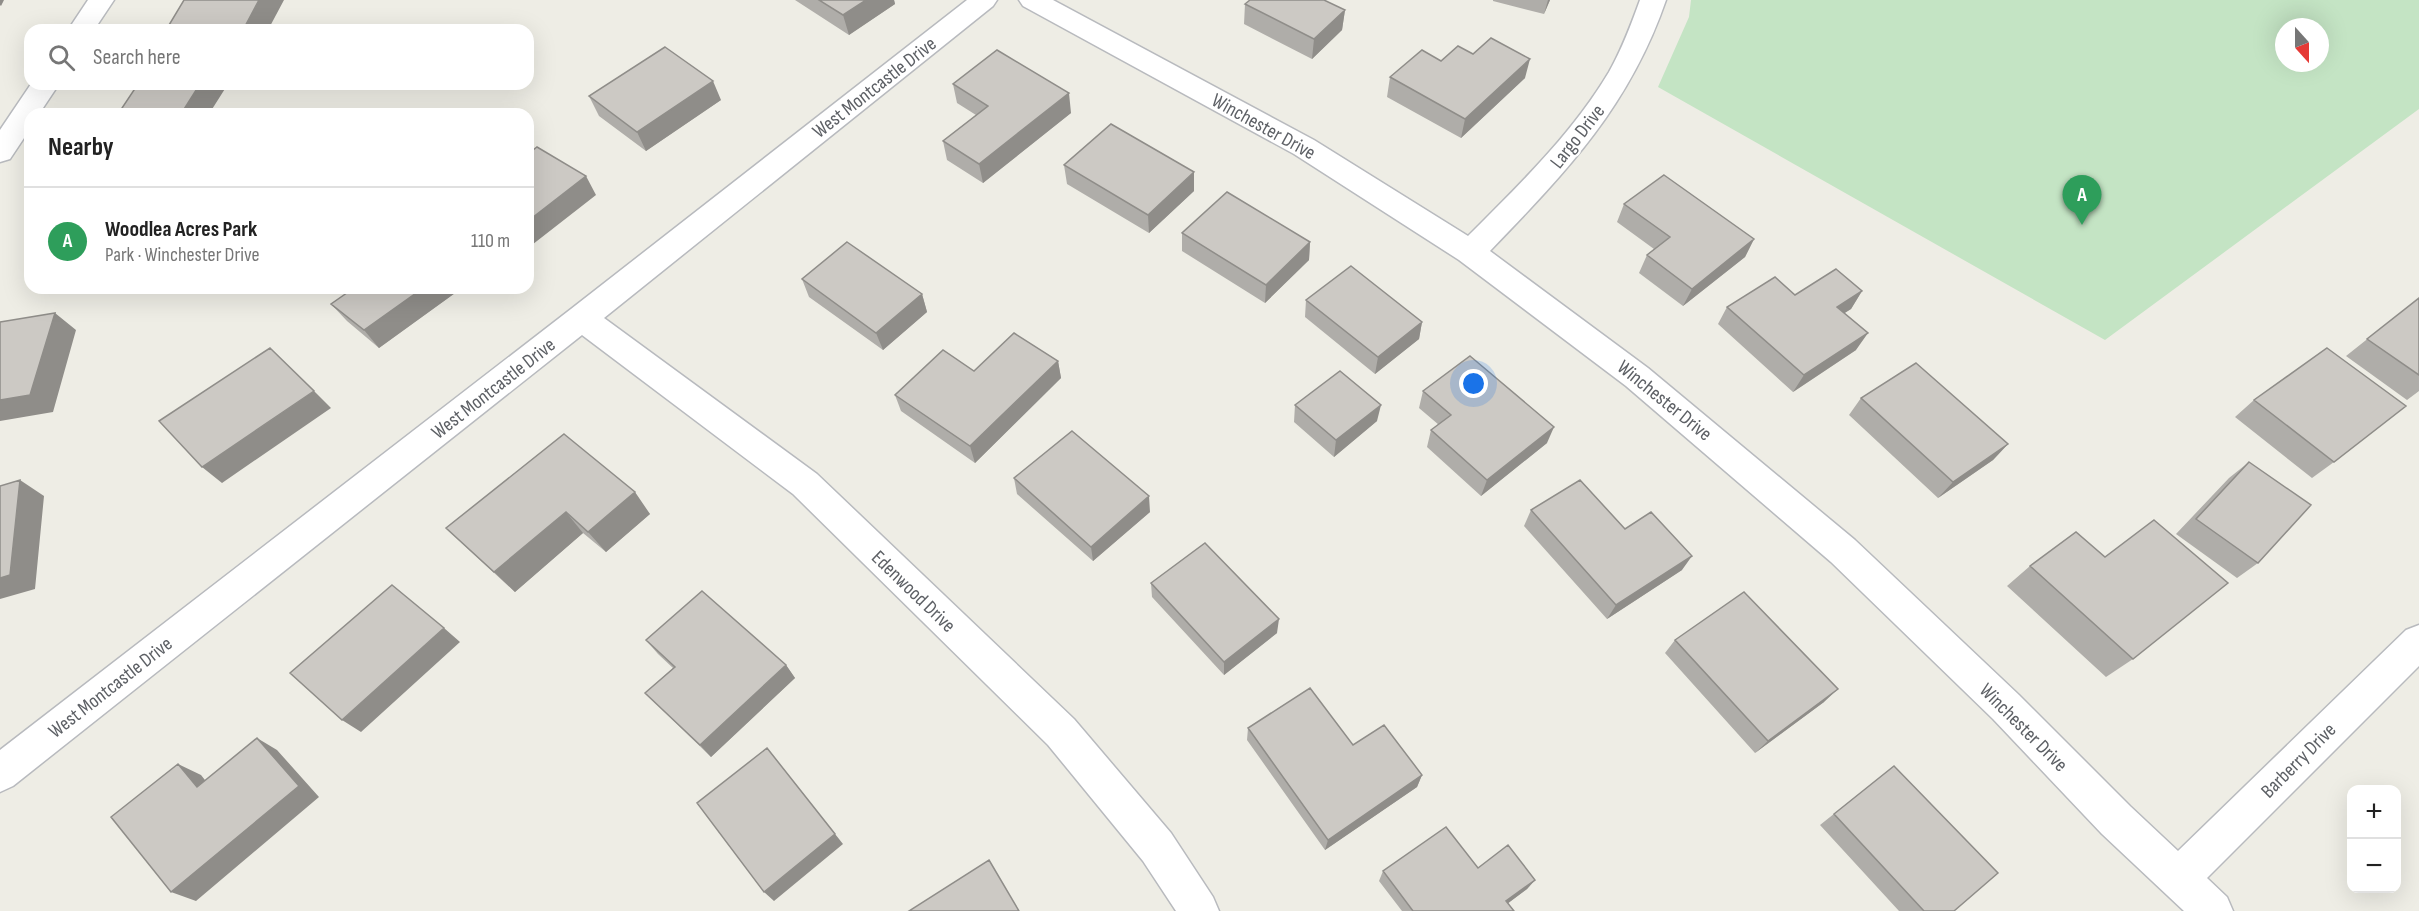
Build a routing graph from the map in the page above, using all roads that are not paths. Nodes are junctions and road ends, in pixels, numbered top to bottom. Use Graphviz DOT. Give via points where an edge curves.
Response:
graph roads {
  1 [pos="101,0"];
  2 [pos="984,0"];
  3 [pos="1032,0"];
  4 [pos="1653,0"];
  5 [pos="85,24"];
  6 [pos="41,90"];
  7 [pos="29,108"];
  8 [pos="24,116"];
  9 [pos="0,152"];
  10 [pos="1470,252"];
  11 [pos="582,318"];
  12 [pos="2419,642"];
  13 [pos="0,772"];
  14 [pos="2178,879"];
  15 [pos="1199,911"];
  16 [pos="2213,911"];
  1 -- 5 [label="street"];
  2 -- 11 [label="street, West Montcastle Drive"];
  3 -- 10 [label="street, Winchester Drive" via="1304,147"];
  4 -- 10 [label="street, Largo Drive" via="1644,30 1595,117 1549,173"];
  6 -- 7 [label="street"];
  8 -- 9 [label="street"];
  10 -- 14 [label="street, Winchester Drive" via="1637,377 1843,551 2007,707"];
  11 -- 13 [label="street, West Montcastle Drive"];
  11 -- 15 [label="street, Edenwood Drive" via="805,484 1061,732 1157,847"];
  12 -- 14 [label="street, Barberry Drive"];
  14 -- 16 [label="street, Winchester Drive"];
}
